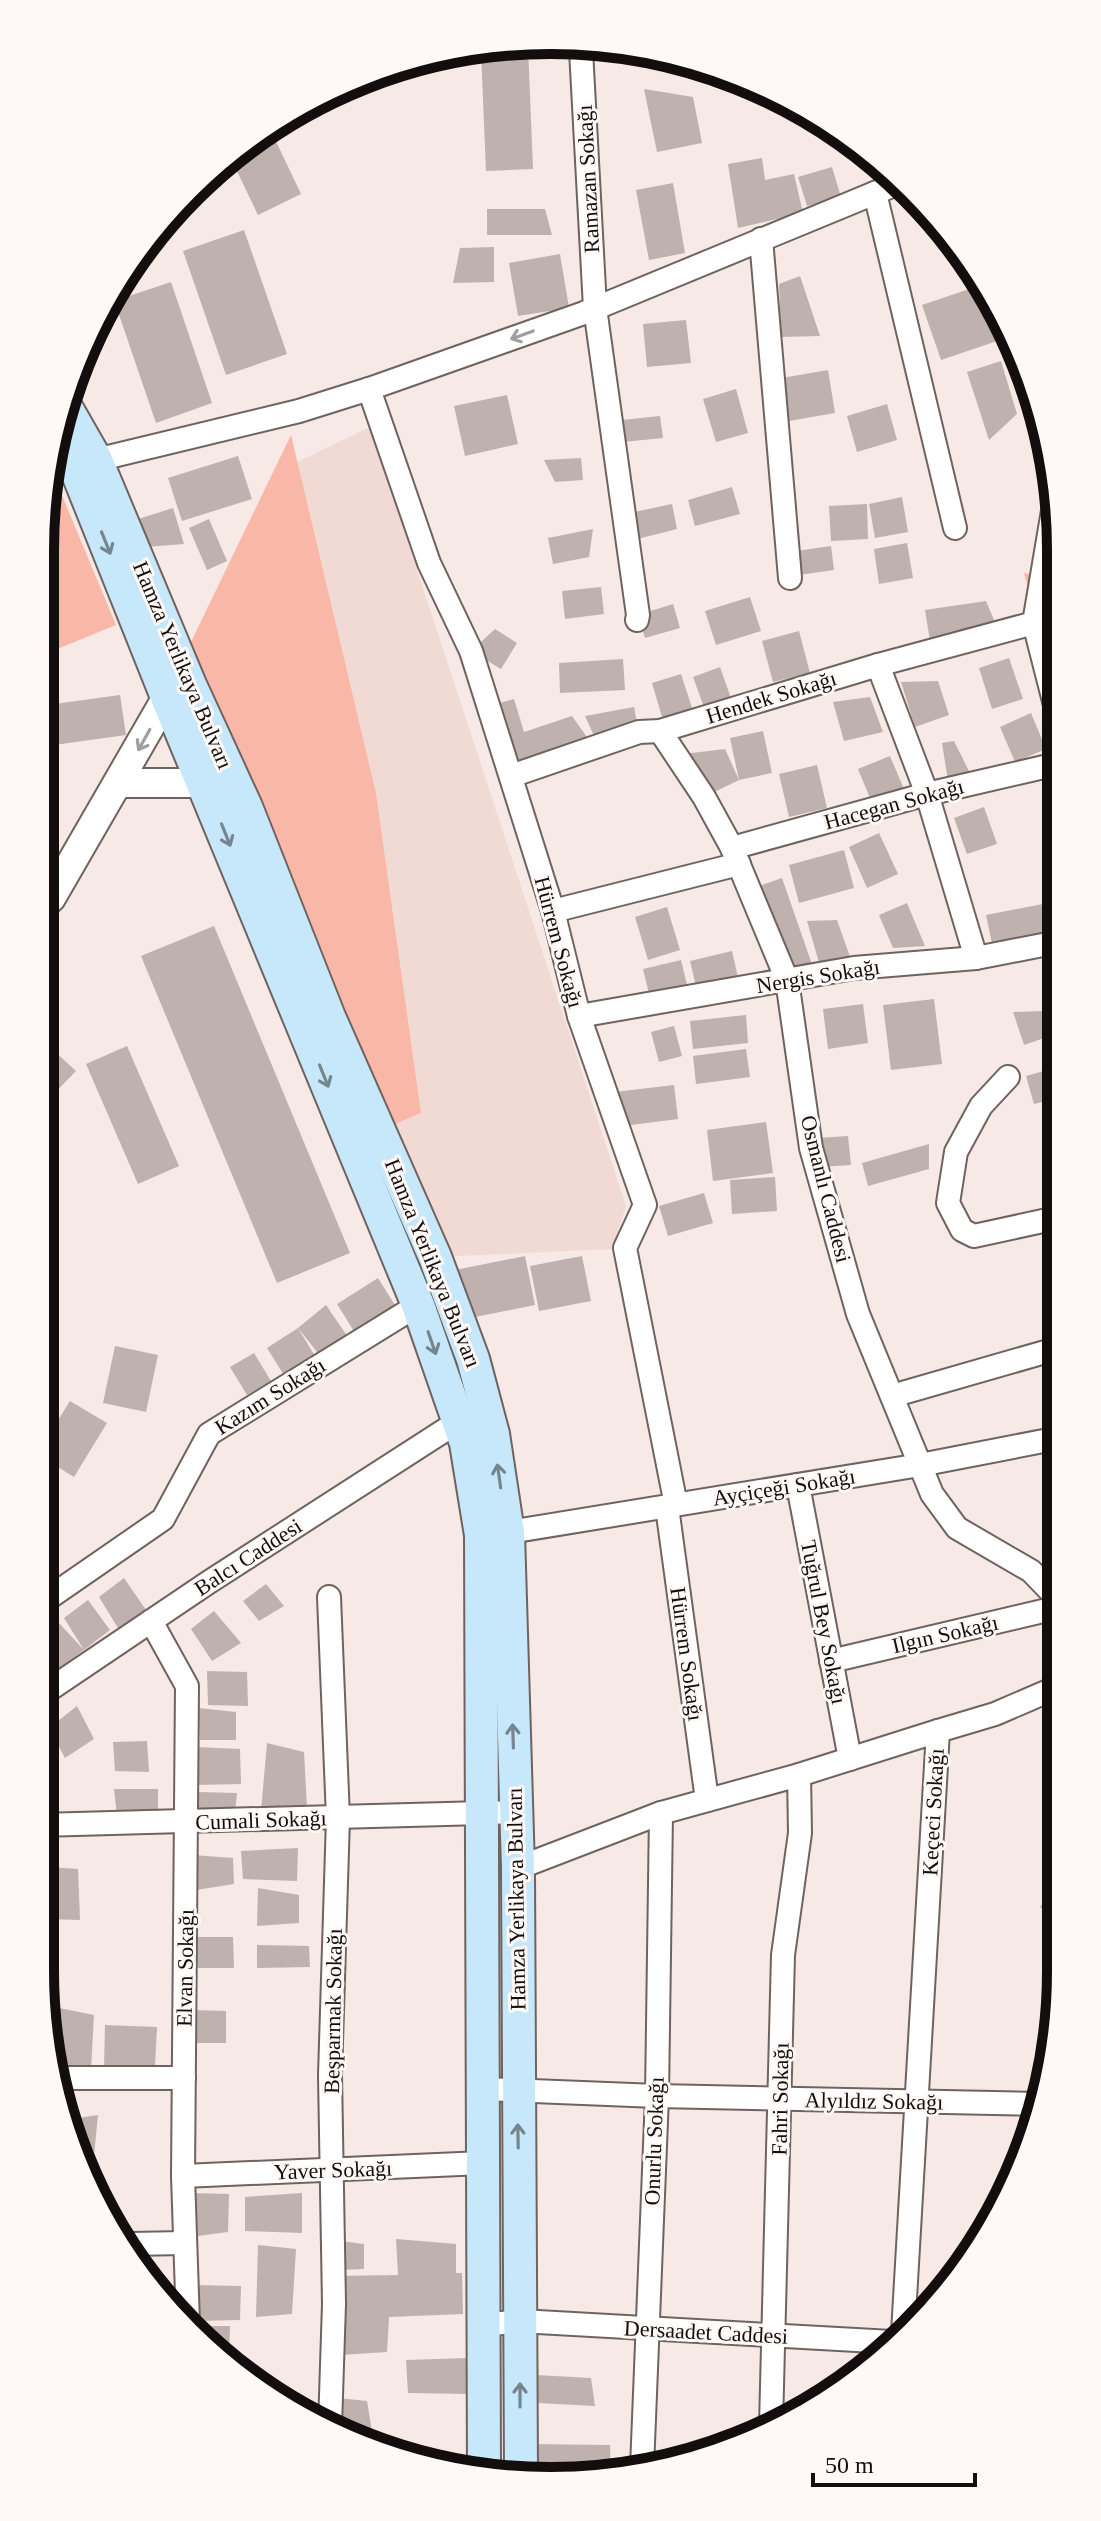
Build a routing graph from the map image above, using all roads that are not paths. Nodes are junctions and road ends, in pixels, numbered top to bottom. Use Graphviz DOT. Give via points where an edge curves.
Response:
graph roads {
  1 [pos="581,55"];
  2 [pos="889,187"];
  3 [pos="875,193"];
  4 [pos="761,239"];
  5 [pos="595,308"];
  6 [pos="369,389"];
  7 [pos="72,418"];
  8 [pos="64,456"];
  9 [pos="96,460"];
  10 [pos="955,528"];
  11 [pos="1047,547"];
  12 [pos="790,578"];
  13 [pos="637,620"];
  14 [pos="1034,623"];
  15 [pos="878,665"];
  16 [pos="1047,674"];
  17 [pos="167,697"];
  18 [pos="660,731"];
  19 [pos="1047,766"];
  20 [pos="511,776"];
  21 [pos="120,783"];
  22 [pos="205,783"];
  23 [pos="927,794"];
  24 [pos="736,856"];
  25 [pos="54,893"];
  26 [pos="553,911"];
  27 [pos="1047,944"];
  28 [pos="976,958"];
  29 [pos="787,980"];
  30 [pos="579,1016"];
  31 [pos="1008,1077"];
  32 [pos="1047,1220"];
  33 [pos="418,1305"];
  34 [pos="1047,1351"];
  35 [pos="892,1396"];
  36 [pos="459,1421"];
  37 [pos="1047,1440"];
  38 [pos="920,1465"];
  39 [pos="798,1485"];
  40 [pos="672,1506"];
  41 [pos="494,1534"];
  42 [pos="1047,1588"];
  43 [pos="54,1594"];
  44 [pos="329,1597"];
  45 [pos="1047,1610"];
  46 [pos="151,1621"];
  47 [pos="831,1661"];
  48 [pos="54,1687"];
  49 [pos="1047,1692"];
  50 [pos="938,1731"];
  51 [pos="850,1759"];
  52 [pos="799,1775"];
  53 [pos="707,1800"];
  54 [pos="482,1811"];
  55 [pos="515,1812"];
  56 [pos="661,1813"];
  57 [pos="338,1818"];
  58 [pos="186,1822"];
  59 [pos="54,1825"];
  60 [pos="518,1868"];
  61 [pos="66,2078"];
  62 [pos="184,2078"];
  63 [pos="483,2089"];
  64 [pos="517,2089"];
  65 [pos="657,2096"];
  66 [pos="780,2098"];
  67 [pos="915,2102"];
  68 [pos="1029,2104"];
  69 [pos="483,2163"];
  70 [pos="332,2170"];
  71 [pos="183,2176"];
  72 [pos="185,2243"];
  73 [pos="137,2244"];
  74 [pos="187,2309"];
  75 [pos="904,2320"];
  76 [pos="520,2321"];
  77 [pos="484,2325"];
  78 [pos="646,2329"];
  79 [pos="773,2335"];
  80 [pos="881,2341"];
  81 [pos="771,2415"];
  82 [pos="330,2416"];
  83 [pos="642,2458"];
  84 [pos="484,2463"];
  85 [pos="521,2466"];
  1 -- 5 [label="street, Ramazan Sokağı"];
  2 -- 3 [label="street"];
  3 -- 4 [label="street"];
  3 -- 10 [label="street"];
  4 -- 5 [label="street"];
  4 -- 12 [label="street"];
  5 -- 6 [label="street, one-way"];
  5 -- 13 [label="street, Ramazan Sokağı"];
  6 -- 9 [label="street"];
  6 -- 20 [label="street, Hürrem Sokağı" via="429,563 471,651"];
  7 -- 9 [label="main road, Hamza Yerlikaya Bulvarı"];
  8 -- 17 [label="main road, Hamza Yerlikaya Bulvarı, one-way" via="78,474"];
  41 -- 9 [label="main road, Hamza Yerlikaya Bulvarı, one-way" via="493,1434 460,1320"];
  11 -- 14 [label="street"];
  14 -- 15 [label="street, Hendek Sokağı"];
  14 -- 16 [label="street"];
  15 -- 18 [label="street, Hendek Sokağı"];
  15 -- 23 [label="street"];
  17 -- 21 [label="street, one-way"];
  17 -- 22 [label="main road, Hamza Yerlikaya Bulvarı"];
  18 -- 20 [label="street, Hendek Sokağı" via="639,732"];
  18 -- 24 [label="street, Osmanlı Caddesi"];
  19 -- 23 [label="street, Hacegan Sokağı"];
  20 -- 26 [label="street, Hürrem Sokağı"];
  21 -- 22 [label="street"];
  21 -- 25 [label="street"];
  22 -- 33 [label="main road, Hamza Yerlikaya Bulvarı, one-way"];
  23 -- 24 [label="street, Hacegan Sokağı"];
  23 -- 28 [label="street"];
  24 -- 26 [label="street, Hacegan Sokağı"];
  24 -- 29 [label="street, Osmanlı Caddesi"];
  26 -- 30 [label="street, Hürrem Sokağı"];
  27 -- 28 [label="street, Nergis Sokağı"];
  28 -- 29 [label="street, Nergis Sokağı" via="854,968"];
  29 -- 30 [label="street, Nergis Sokağı"];
  29 -- 35 [label="street, Osmanlı Caddesi" via="811,1148 858,1314"];
  30 -- 40 [label="street, Hürrem Sokağı" via="645,1205 625,1248"];
  31 -- 32 [label="street" via="981,1106 956,1152 948,1203 962,1230 974,1236"];
  33 -- 36 [label="main road, Hamza Yerlikaya Bulvarı, one-way"];
  33 -- 43 [label="street, Kazım Sokağı" via="209,1434 163,1519"];
  34 -- 35 [label="street"];
  35 -- 38 [label="street, Osmanlı Caddesi"];
  36 -- 41 [label="main road, Hamza Yerlikaya Bulvarı"];
  36 -- 46 [label="street, Balcı Caddesi"];
  37 -- 38 [label="street, Ayçiçeği Sokağı"];
  38 -- 39 [label="street, Ayçiçeği Sokağı"];
  38 -- 42 [label="street, Osmanlı Caddesi" via="932,1494 957,1528 1031,1571"];
  39 -- 40 [label="street, Ayçiçeği Sokağı"];
  39 -- 47 [label="street, Tuğrul Bey Sokağı"];
  40 -- 41 [label="street, Ayçiçeği Sokağı"];
  40 -- 53 [label="street, Hürrem Sokağı"];
  41 -- 54 [label="main road, Hamza Yerlikaya Bulvarı"];
  55 -- 41 [label="main road, Hamza Yerlikaya Bulvarı, one-way"];
  44 -- 57 [label="street, Beşparmak Sokağı"];
  45 -- 47 [label="street, Ilgın Sokağı"];
  46 -- 48 [label="street, Balcı Caddesi"];
  46 -- 58 [label="street, Elvan Sokağı" via="187,1686"];
  47 -- 51 [label="street, Tuğrul Bey Sokağı"];
  49 -- 50 [label="street"];
  50 -- 51 [label="street, Keçeci Sokağı"];
  50 -- 67 [label="street, Keçeci Sokağı"];
  51 -- 52 [label="street, Keçeci Sokağı"];
  52 -- 53 [label="street, Keçeci Sokağı"];
  52 -- 66 [label="street, Fahri Sokağı" via="800,1833 783,1955"];
  53 -- 56 [label="street, Keçeci Sokağı"];
  54 -- 55 [label="street, Cumali Sokağı"];
  54 -- 57 [label="street, Cumali Sokağı"];
  54 -- 63 [label="main road, Hamza Yerlikaya Bulvarı"];
  55 -- 60 [label="main road, Hamza Yerlikaya Bulvarı"];
  56 -- 60 [label="street, Keçeci Sokağı"];
  56 -- 65 [label="street, Onurlu Sokağı"];
  57 -- 58 [label="street, Cumali Sokağı"];
  57 -- 70 [label="street, Beşparmak Sokağı"];
  58 -- 59 [label="street, Cumali Sokağı"];
  58 -- 62 [label="street, Elvan Sokağı"];
  60 -- 64 [label="main road, Hamza Yerlikaya Bulvarı"];
  61 -- 62 [label="street"];
  62 -- 71 [label="street, Elvan Sokağı"];
  63 -- 64 [label="street, Alyıldız Sokağı"];
  63 -- 69 [label="main road, Hamza Yerlikaya Bulvarı"];
  64 -- 65 [label="street, Alyıldız Sokağı"];
  76 -- 64 [label="main road, Hamza Yerlikaya Bulvarı, one-way"];
  65 -- 66 [label="street, Alyıldız Sokağı"];
  65 -- 78 [label="street, Onurlu Sokağı"];
  66 -- 67 [label="street, Alyıldız Sokağı"];
  66 -- 79 [label="street, Fahri Sokağı"];
  67 -- 68 [label="street, Alyıldız Sokağı"];
  67 -- 75 [label="street, Keçeci Sokağı"];
  69 -- 70 [label="street, Yaver Sokağı"];
  69 -- 77 [label="main road, Hamza Yerlikaya Bulvarı"];
  70 -- 71 [label="street, Yaver Sokağı"];
  70 -- 82 [label="street, Beşparmak Sokağı"];
  71 -- 72 [label="street, Elvan Sokağı"];
  72 -- 73 [label="street"];
  72 -- 74 [label="street, Elvan Sokağı"];
  76 -- 77 [label="street, Dersaadet Caddesi"];
  76 -- 78 [label="street, Dersaadet Caddesi"];
  85 -- 76 [label="main road, Hamza Yerlikaya Bulvarı, one-way"];
  77 -- 84 [label="main road, Hamza Yerlikaya Bulvarı"];
  78 -- 79 [label="street, Dersaadet Caddesi"];
  78 -- 83 [label="street, Onurlu Sokağı"];
  79 -- 80 [label="street, Dersaadet Caddesi"];
  79 -- 81 [label="street, Fahri Sokağı"];
}
